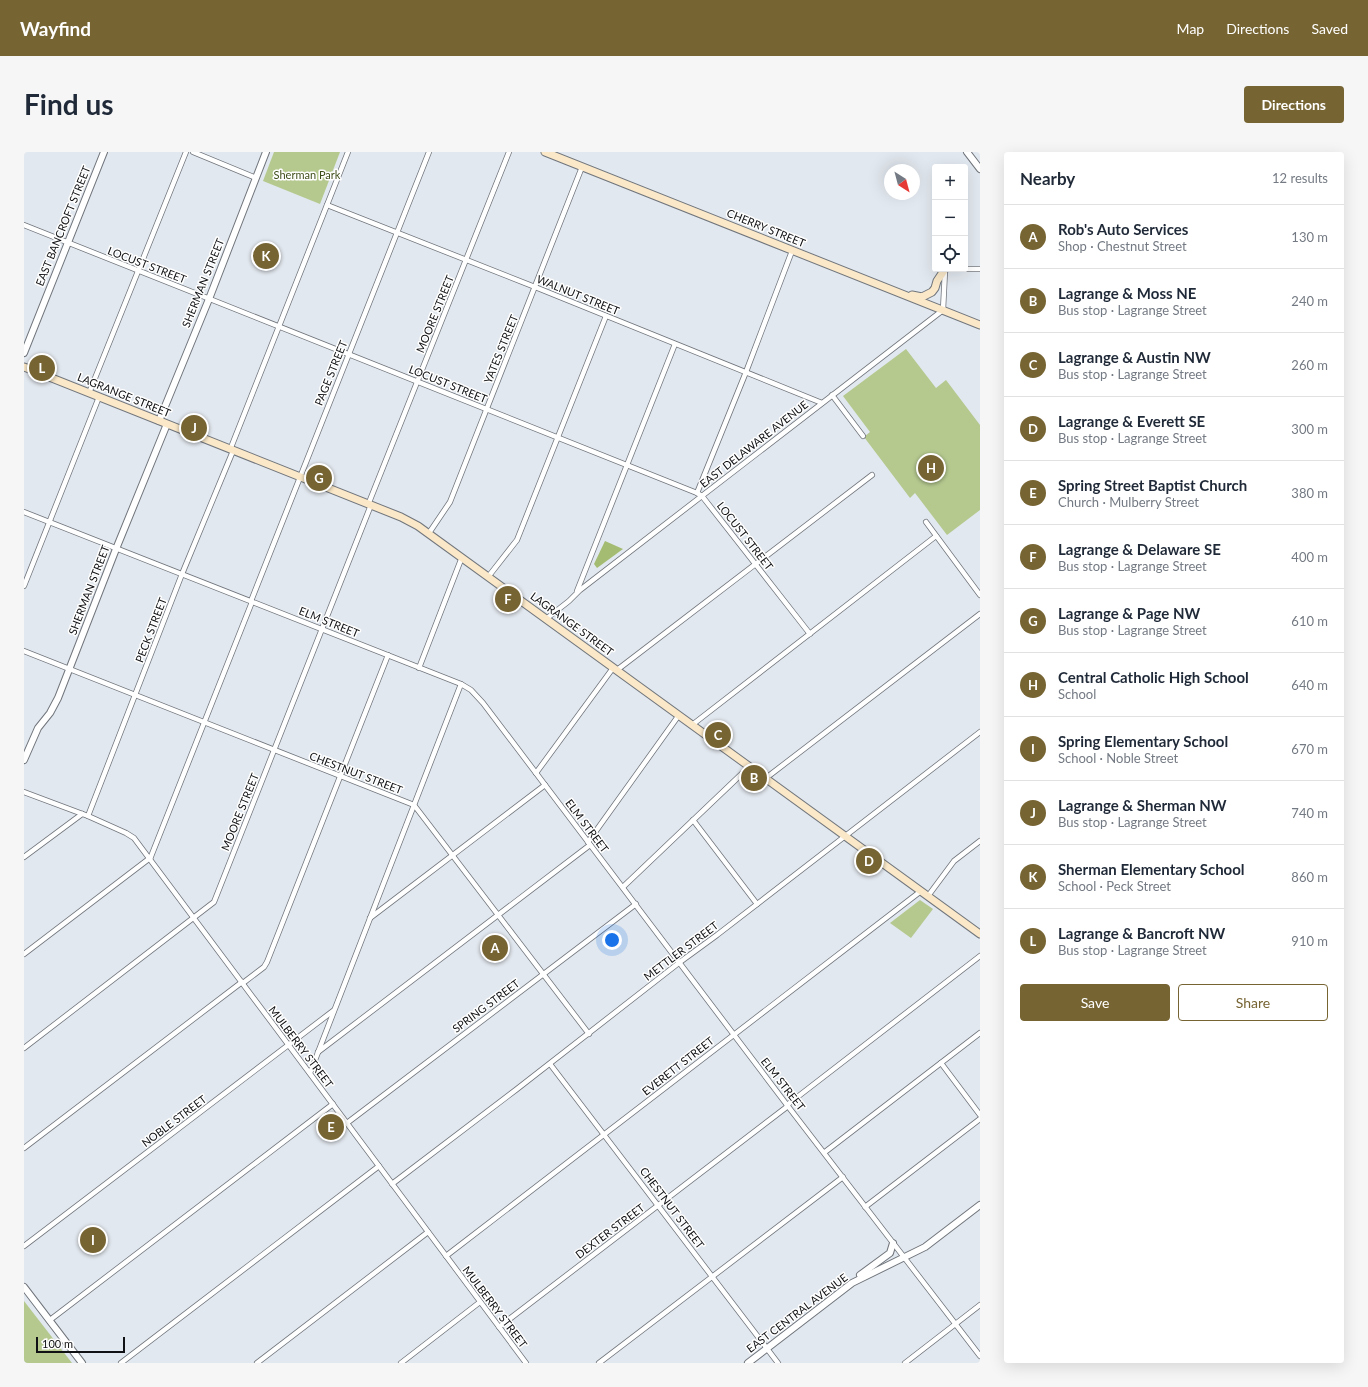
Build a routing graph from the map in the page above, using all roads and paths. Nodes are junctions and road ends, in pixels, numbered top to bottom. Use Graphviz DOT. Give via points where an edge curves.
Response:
graph roads {
  1 [pos="104,152"];
  2 [pos="186,152"];
  3 [pos="193,152"];
  4 [pos="266,152"];
  5 [pos="348,152"];
  6 [pos="429,152"];
  7 [pos="509,152"];
  8 [pos="545,152"];
  9 [pos="967,152"];
  10 [pos="582,167"];
  11 [pos="980,169"];
  12 [pos="256,178"];
  13 [pos="327,206"];
  14 [pos="24,225"];
  15 [pos="396,233"];
  16 [pos="68,243"];
  17 [pos="792,251"];
  18 [pos="466,260"];
  19 [pos="968,269"];
  20 [pos="980,269"];
  21 [pos="138,271"];
  22 [pos="943,272"];
  23 [pos="945,272"];
  24 [pos="535,287"];
  25 [pos="897,292"];
  26 [pos="209,299"];
  27 [pos="942,310"];
  28 [pos="606,316"];
  29 [pos="980,325"];
  30 [pos="279,327"];
  31 [pos="675,344"];
  32 [pos="24,353"];
  33 [pos="348,354"];
  34 [pos="24,367"];
  35 [pos="746,372"];
  36 [pos="418,382"];
  37 [pos="89,393"];
  38 [pos="832,395"];
  39 [pos="99,397"];
  40 [pos="822,403"];
  41 [pos="486,409"];
  42 [pos="159,421"];
  43 [pos="167,424"];
  44 [pos="863,436"];
  45 [pos="558,437"];
  46 [pos="231,450"];
  47 [pos="627,464"];
  48 [pos="872,475"];
  49 [pos="299,477"];
  50 [pos="700,494"];
  51 [pos="370,505"];
  52 [pos="24,512"];
  53 [pos="49,522"];
  54 [pos="926,522"];
  55 [pos="429,534"];
  56 [pos="936,536"];
  57 [pos="116,549"];
  58 [pos="462,557"];
  59 [pos="755,563"];
  60 [pos="182,574"];
  61 [pos="488,577"];
  62 [pos="24,586"];
  63 [pos="577,593"];
  64 [pos="980,595"];
  65 [pos="252,602"];
  66 [pos="980,614"];
  67 [pos="546,619"];
  68 [pos="322,629"];
  69 [pos="810,634"];
  70 [pos="24,651"];
  71 [pos="388,655"];
  72 [pos="419,668"];
  73 [pos="70,669"];
  74 [pos="615,669"];
  75 [pos="461,684"];
  76 [pos="135,695"];
  77 [pos="679,715"];
  78 [pos="204,723"];
  79 [pos="692,725"];
  80 [pos="980,732"];
  81 [pos="274,751"];
  82 [pos="24,760"];
  83 [pos="750,766"];
  84 [pos="536,773"];
  85 [pos="341,777"];
  86 [pos="766,778"];
  87 [pos="545,785"];
  88 [pos="24,792"];
  89 [pos="414,805"];
  90 [pos="82,814"];
  91 [pos="88,816"];
  92 [pos="693,820"];
  93 [pos="845,836"];
  94 [pos="980,840"];
  95 [pos="589,843"];
  96 [pos="452,855"];
  97 [pos="24,858"];
  98 [pos="150,859"];
  99 [pos="623,888"];
  100 [pos="921,891"];
  101 [pos="928,896"];
  102 [pos="636,904"];
  103 [pos="757,904"];
  104 [pos="498,915"];
  105 [pos="194,918"];
  106 [pos="369,918"];
  107 [pos="980,934"];
  108 [pos="24,954"];
  109 [pos="980,956"];
  110 [pos="680,962"];
  111 [pos="543,974"];
  112 [pos="243,983"];
  113 [pos="334,1010"];
  114 [pos="980,1033"];
  115 [pos="589,1034"];
  116 [pos="734,1034"];
  117 [pos="288,1044"];
  118 [pos="24,1048"];
  119 [pos="317,1052"];
  120 [pos="941,1063"];
  121 [pos="550,1064"];
  122 [pos="310,1073"];
  123 [pos="333,1104"];
  124 [pos="788,1105"];
  125 [pos="980,1115"];
  126 [pos="980,1119"];
  127 [pos="347,1123"];
  128 [pos="604,1134"];
  129 [pos="24,1148"];
  130 [pos="825,1152"];
  131 [pos="379,1166"];
  132 [pos="843,1177"];
  133 [pos="392,1184"];
  134 [pos="658,1205"];
  135 [pos="980,1205"];
  136 [pos="865,1207"];
  137 [pos="428,1232"];
  138 [pos="893,1242"];
  139 [pos="24,1246"];
  140 [pos="446,1256"];
  141 [pos="904,1257"];
  142 [pos="712,1276"];
  143 [pos="852,1283"];
  144 [pos="24,1287"];
  145 [pos="480,1302"];
  146 [pos="980,1305"];
  147 [pos="50,1320"];
  148 [pos="955,1324"];
  149 [pos="499,1327"];
  150 [pos="767,1348"];
  151 [pos="980,1356"];
  152 [pos="82,1363"];
  153 [pos="121,1363"];
  154 [pos="257,1363"];
  155 [pos="401,1363"];
  156 [pos="526,1363"];
  157 [pos="599,1363"];
  158 [pos="748,1363"];
  159 [pos="778,1363"];
  160 [pos="905,1363"];
  1 -- 16 [label="street, EAST BANCROFT STREET"];
  2 -- 21 [label="street"];
  3 -- 12 [label="street"];
  4 -- 12 [label="street, SHERMAN STREET"];
  5 -- 13 [label="street, PECK STREET"];
  6 -- 15 [label="street, PAGE STREET"];
  7 -- 18 [label="street, MOORE STREET"];
  8 -- 10 [label="main road, CHERRY STREET"];
  9 -- 11 [label="street"];
  10 -- 17 [label="main road, CHERRY STREET"];
  10 -- 24 [label="street, YATES STREET"];
  12 -- 26 [label="street, SHERMAN STREET"];
  13 -- 15 [label="street, WALNUT STREET"];
  13 -- 30 [label="street, PECK STREET"];
  14 -- 16 [label="street, LOCUST STREET"];
  15 -- 18 [label="street, WALNUT STREET"];
  15 -- 33 [label="street, PAGE STREET"];
  16 -- 21 [label="street, LOCUST STREET"];
  16 -- 32 [label="street, EAST BANCROFT STREET"];
  17 -- 25 [label="main road, CHERRY STREET"];
  17 -- 35 [label="street"];
  18 -- 24 [label="street, WALNUT STREET"];
  18 -- 36 [label="street, MOORE STREET"];
  19 -- 20 [label="street"];
  21 -- 26 [label="street, LOCUST STREET"];
  21 -- 37 [label="street"];
  22 -- 25 [label="main road" via="936,288 927,295 922,297"];
  23 -- 27 [label="street"];
  24 -- 28 [label="street, WALNUT STREET"];
  24 -- 41 [label="street, YATES STREET"];
  25 -- 27 [label="main road, CHERRY STREET"];
  26 -- 30 [label="street, LOCUST STREET"];
  26 -- 42 [label="street, SHERMAN STREET"];
  27 -- 29 [label="main road, CHERRY STREET"];
  27 -- 38 [label="street, EAST DELAWARE AVENUE"];
  28 -- 31 [label="street, WALNUT STREET"];
  28 -- 45 [label="street"];
  30 -- 33 [label="street, LOCUST STREET"];
  30 -- 46 [label="street, PECK STREET"];
  31 -- 35 [label="street, WALNUT STREET"];
  31 -- 47 [label="street"];
  33 -- 36 [label="street, LOCUST STREET"];
  33 -- 49 [label="street, PAGE STREET"];
  34 -- 37 [label="main road, LAGRANGE STREET"];
  35 -- 40 [label="street, WALNUT STREET"];
  35 -- 50 [label="street"];
  36 -- 41 [label="street, LOCUST STREET"];
  36 -- 51 [label="street, MOORE STREET"];
  37 -- 39 [label="main road, LAGRANGE STREET"];
  38 -- 40 [label="street, EAST DELAWARE AVENUE"];
  38 -- 44 [label="street"];
  39 -- 42 [label="main road, LAGRANGE STREET"];
  39 -- 53 [label="street"];
  40 -- 50 [label="street, EAST DELAWARE AVENUE"];
  41 -- 45 [label="street, LOCUST STREET"];
  41 -- 55 [label="street, YATES STREET" via="450,502"];
  42 -- 43 [label="main road, LAGRANGE STREET"];
  43 -- 46 [label="main road, LAGRANGE STREET"];
  43 -- 57 [label="street, SHERMAN STREET"];
  45 -- 47 [label="street, LOCUST STREET"];
  45 -- 61 [label="street" via="517,540"];
  46 -- 49 [label="main road, LAGRANGE STREET"];
  46 -- 60 [label="street, PECK STREET"];
  47 -- 50 [label="street, LOCUST STREET"];
  47 -- 63 [label="street"];
  48 -- 59 [label="street"];
  49 -- 51 [label="main road, LAGRANGE STREET"];
  49 -- 65 [label="street, PAGE STREET"];
  50 -- 59 [label="street, LOCUST STREET"];
  50 -- 63 [label="street, EAST DELAWARE AVENUE"];
  51 -- 55 [label="main road, LAGRANGE STREET" via="407,520"];
  51 -- 68 [label="street, MOORE STREET"];
  52 -- 53 [label="street, ELM STREET"];
  53 -- 57 [label="street, ELM STREET"];
  53 -- 62 [label="street"];
  54 -- 56 [label="street"];
  55 -- 58 [label="main road, LAGRANGE STREET"];
  56 -- 64 [label="street"];
  56 -- 69 [label="street"];
  57 -- 60 [label="street, ELM STREET"];
  57 -- 73 [label="street, SHERMAN STREET"];
  58 -- 61 [label="main road, LAGRANGE STREET"];
  58 -- 72 [label="street"];
  59 -- 69 [label="street, LOCUST STREET"];
  59 -- 74 [label="street"];
  60 -- 65 [label="street, ELM STREET"];
  60 -- 76 [label="street, PECK STREET"];
  61 -- 67 [label="main road, LAGRANGE STREET"];
  63 -- 67 [label="street, EAST DELAWARE AVENUE"];
  65 -- 68 [label="street, ELM STREET"];
  65 -- 78 [label="street, PAGE STREET"];
  66 -- 86 [label="street"];
  67 -- 74 [label="main road, LAGRANGE STREET"];
  68 -- 71 [label="street, ELM STREET"];
  68 -- 81 [label="street, MOORE STREET"];
  69 -- 79 [label="street"];
  70 -- 73 [label="street, CHESTNUT STREET"];
  71 -- 72 [label="street, ELM STREET"];
  71 -- 85 [label="street"];
  72 -- 75 [label="street, ELM STREET"];
  73 -- 76 [label="street, CHESTNUT STREET"];
  73 -- 82 [label="street, SHERMAN STREET" via="58,698 38,728"];
  74 -- 77 [label="main road, LAGRANGE STREET"];
  74 -- 84 [label="street"];
  75 -- 84 [label="street, ELM STREET" via="483,703"];
  75 -- 89 [label="street"];
  76 -- 78 [label="street, CHESTNUT STREET"];
  76 -- 91 [label="street, PECK STREET"];
  77 -- 79 [label="main road, LAGRANGE STREET"];
  77 -- 95 [label="street"];
  78 -- 81 [label="street, CHESTNUT STREET"];
  78 -- 98 [label="street, PAGE STREET"];
  79 -- 83 [label="main road, LAGRANGE STREET"];
  80 -- 93 [label="street, METTLER STREET"];
  81 -- 85 [label="street, CHESTNUT STREET"];
  81 -- 105 [label="street, MOORE STREET" via="214,902"];
  83 -- 86 [label="main road, LAGRANGE STREET"];
  83 -- 92 [label="street"];
  84 -- 87 [label="street, ELM STREET"];
  85 -- 89 [label="street, CHESTNUT STREET"];
  85 -- 112 [label="street" via="267,962"];
  86 -- 93 [label="main road, LAGRANGE STREET"];
  87 -- 95 [label="street, ELM STREET"];
  87 -- 96 [label="street"];
  88 -- 90 [label="street, MULBERRY STREET"];
  89 -- 96 [label="street, CHESTNUT STREET"];
  89 -- 106 [label="street"];
  90 -- 91 [label="street, MULBERRY STREET"];
  90 -- 97 [label="street"];
  91 -- 98 [label="street, MULBERRY STREET" via="130,835"];
  92 -- 99 [label="street"];
  92 -- 103 [label="street"];
  93 -- 100 [label="main road, LAGRANGE STREET"];
  93 -- 103 [label="street, METTLER STREET"];
  94 -- 101 [label="street" via="954,861"];
  95 -- 99 [label="street, ELM STREET"];
  95 -- 104 [label="street"];
  96 -- 104 [label="street, CHESTNUT STREET"];
  96 -- 106 [label="street"];
  98 -- 105 [label="street, MULBERRY STREET"];
  98 -- 108 [label="street"];
  99 -- 102 [label="street, ELM STREET"];
  100 -- 101 [label="main road, LAGRANGE STREET"];
  100 -- 116 [label="street, EVERETT STREET"];
  101 -- 107 [label="main road, LAGRANGE STREET"];
  102 -- 110 [label="street, ELM STREET"];
  102 -- 111 [label="street, SPRING STREET"];
  103 -- 110 [label="street, METTLER STREET"];
  104 -- 111 [label="street, CHESTNUT STREET"];
  104 -- 119 [label="street"];
  105 -- 112 [label="street, MULBERRY STREET"];
  105 -- 118 [label="street, MOORE STREET"];
  106 -- 113 [label="street"];
  109 -- 124 [label="street, DEXTER STREET"];
  110 -- 115 [label="street, METTLER STREET"];
  110 -- 116 [label="street, ELM STREET"];
  111 -- 115 [label="street, CHESTNUT STREET"];
  111 -- 127 [label="street, SPRING STREET"];
  112 -- 117 [label="street, MULBERRY STREET"];
  112 -- 129 [label="street"];
  113 -- 117 [label="street, NOBLE STREET"];
  113 -- 119 [label="street"];
  114 -- 120 [label="street"];
  115 -- 121 [label="street, METTLER STREET"];
  116 -- 124 [label="street, ELM STREET"];
  116 -- 128 [label="street, EVERETT STREET"];
  117 -- 122 [label="street, MULBERRY STREET"];
  117 -- 139 [label="street, NOBLE STREET"];
  119 -- 122 [label="street"];
  120 -- 125 [label="street"];
  120 -- 130 [label="street"];
  121 -- 128 [label="street, CHESTNUT STREET"];
  121 -- 133 [label="street, METTLER STREET"];
  122 -- 123 [label="street, MULBERRY STREET"];
  123 -- 127 [label="street, MULBERRY STREET"];
  123 -- 147 [label="street"];
  124 -- 130 [label="street, ELM STREET"];
  124 -- 134 [label="street, DEXTER STREET"];
  126 -- 136 [label="street"];
  127 -- 131 [label="street, MULBERRY STREET"];
  128 -- 134 [label="street, CHESTNUT STREET"];
  128 -- 140 [label="street, EVERETT STREET"];
  130 -- 132 [label="street, ELM STREET"];
  131 -- 133 [label="street, MULBERRY STREET"];
  131 -- 153 [label="street"];
  132 -- 136 [label="street, ELM STREET"];
  132 -- 142 [label="street"];
  133 -- 137 [label="street, MULBERRY STREET"];
  134 -- 142 [label="street, CHESTNUT STREET"];
  134 -- 149 [label="street, DEXTER STREET"];
  135 -- 141 [label="street, EAST CENTRAL AVENUE" via="930,1244"];
  136 -- 138 [label="street, ELM STREET"];
  137 -- 140 [label="street, MULBERRY STREET"];
  137 -- 154 [label="street"];
  138 -- 141 [label="street, ELM STREET"];
  138 -- 143 [label="street" via="890,1253"];
  140 -- 145 [label="street, MULBERRY STREET"];
  141 -- 143 [label="street, EAST CENTRAL AVENUE"];
  141 -- 148 [label="street, ELM STREET"];
  142 -- 150 [label="street, CHESTNUT STREET"];
  142 -- 157 [label="street"];
  143 -- 150 [label="street, EAST CENTRAL AVENUE"];
  144 -- 147 [label="street"];
  145 -- 149 [label="street, MULBERRY STREET"];
  145 -- 155 [label="street"];
  146 -- 148 [label="street"];
  147 -- 152 [label="street"];
  148 -- 151 [label="street, ELM STREET"];
  148 -- 160 [label="street"];
  149 -- 156 [label="street, MULBERRY STREET"];
  150 -- 158 [label="street, EAST CENTRAL AVENUE"];
  150 -- 159 [label="street, CHESTNUT STREET"];
}
